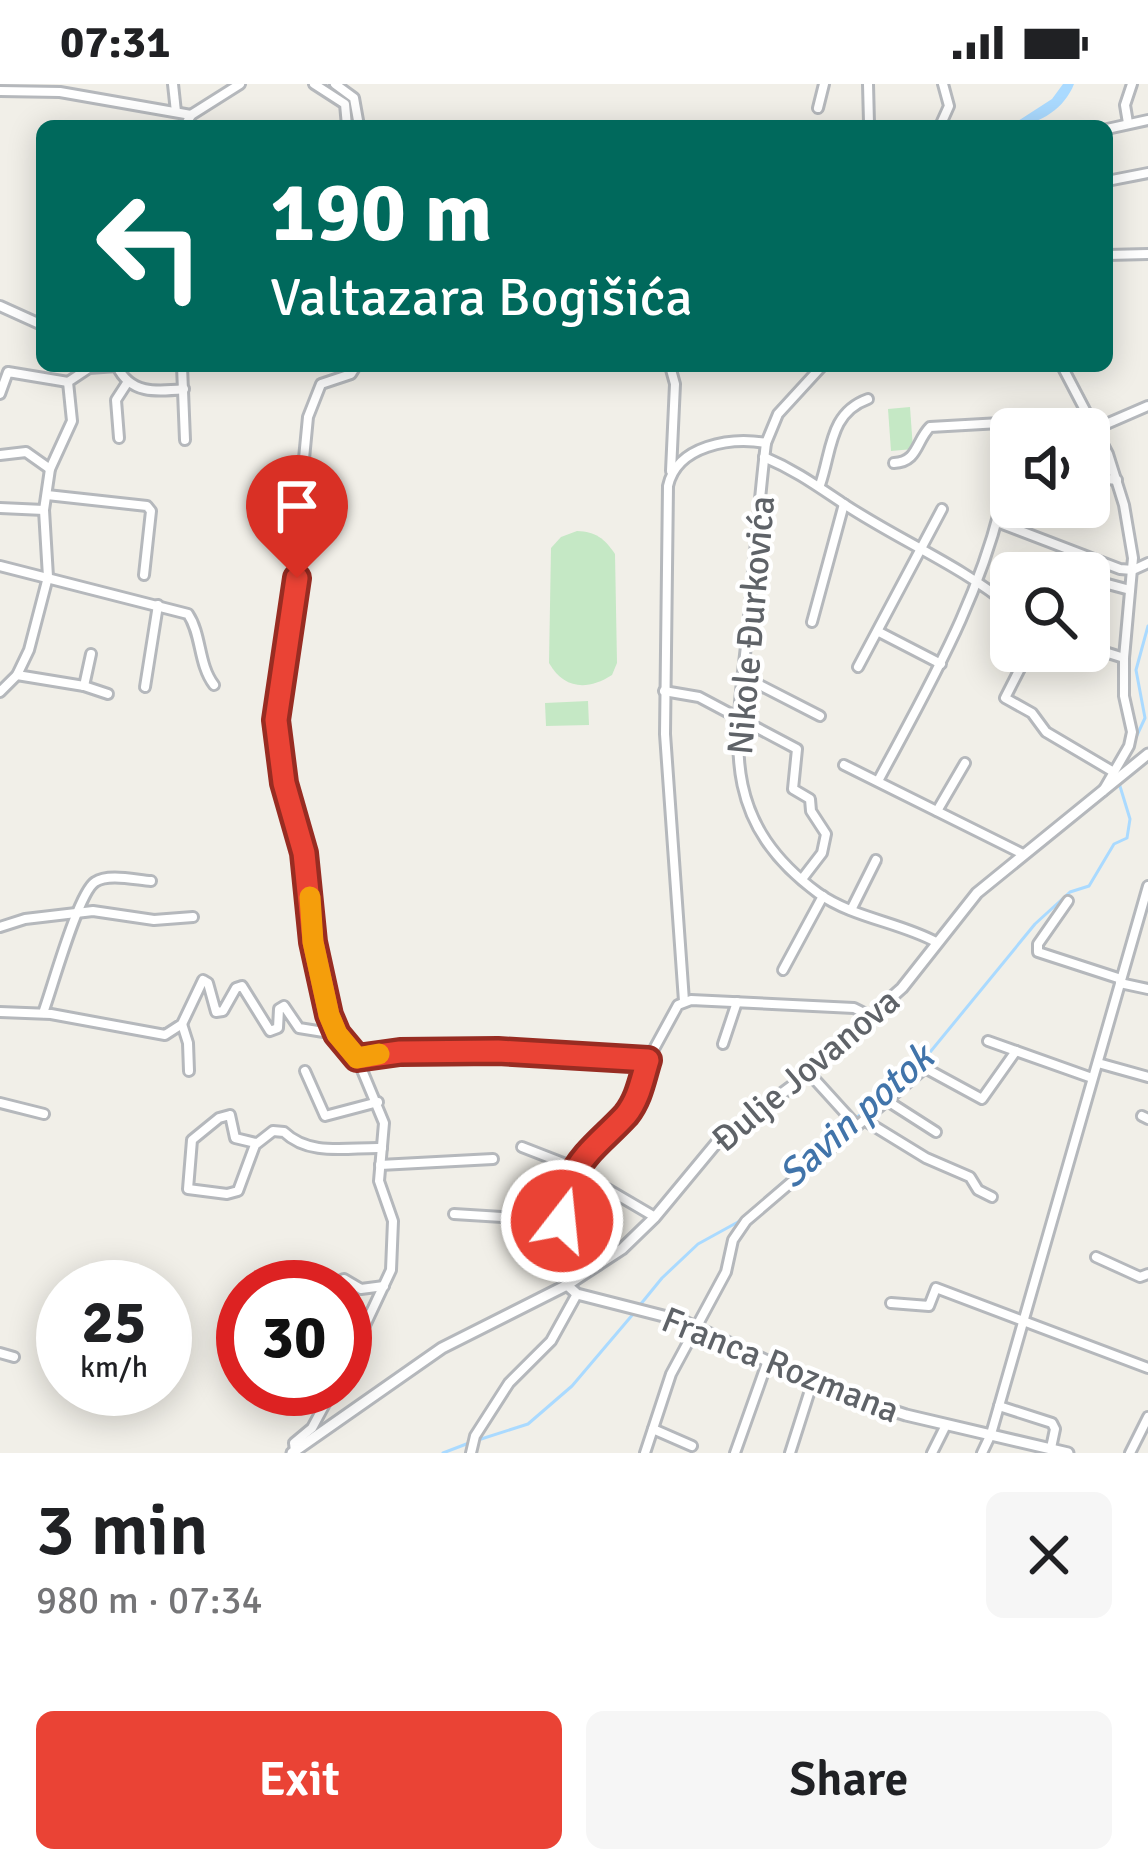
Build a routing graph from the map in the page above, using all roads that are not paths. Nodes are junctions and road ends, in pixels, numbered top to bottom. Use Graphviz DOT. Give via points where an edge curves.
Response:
graph roads {
  1 [pos="173,84"];
  2 [pos="240,84"];
  3 [pos="314,84"];
  4 [pos="335,84"];
  5 [pos="824,84"];
  6 [pos="868,84"];
  7 [pos="943,84"];
  8 [pos="1132,84"];
  9 [pos="0,91"];
  10 [pos="818,108"];
  11 [pos="176,112"];
  12 [pos="190,115"];
  13 [pos="188,120"];
  14 [pos="346,120"];
  15 [pos="358,120"];
  16 [pos="869,120"];
  17 [pos="943,120"];
  18 [pos="1148,120"];
  19 [pos="1129,124"];
  20 [pos="1113,128"];
  21 [pos="1148,173"];
  22 [pos="1113,180"];
  23 [pos="1148,254"];
  24 [pos="1113,255"];
  25 [pos="0,306"];
  26 [pos="36,322"];
  27 [pos="83,372"];
  28 [pos="121,372"];
  29 [pos="183,372"];
  30 [pos="352,372"];
  31 [pos="672,372"];
  32 [pos="816,372"];
  33 [pos="1065,372"];
  34 [pos="68,382"];
  35 [pos="127,383"];
  36 [pos="184,389"];
  37 [pos="0,394"];
  38 [pos="868,399"];
  39 [pos="1148,406"];
  40 [pos="1085,408"];
  41 [pos="1110,422"];
  42 [pos="990,424"];
  43 [pos="119,438"];
  44 [pos="185,440"];
  45 [pos="766,443"];
  46 [pos="0,455"];
  47 [pos="764,458"];
  48 [pos="1110,462"];
  49 [pos="894,463"];
  50 [pos="50,469"];
  51 [pos="672,473"];
  52 [pos="1110,479"];
  53 [pos="1117,480"];
  54 [pos="820,485"];
  55 [pos="46,495"];
  56 [pos="844,504"];
  57 [pos="0,508"];
  58 [pos="942,509"];
  59 [pos="44,510"];
  60 [pos="996,528"];
  61 [pos="1011,528"];
  62 [pos="922,547"];
  63 [pos="1148,563"];
  64 [pos="0,566"];
  65 [pos="1133,570"];
  66 [pos="144,575"];
  67 [pos="48,577"];
  68 [pos="980,581"];
  69 [pos="1110,585"];
  70 [pos="990,589"];
  71 [pos="1130,590"];
  72 [pos="158,605"];
  73 [pos="812,622"];
  74 [pos="879,632"];
  75 [pos="91,654"];
  76 [pos="1110,654"];
  77 [pos="1124,658"];
  78 [pos="941,664"];
  79 [pos="858,667"];
  80 [pos="1018,672"];
  81 [pos="17,675"];
  82 [pos="742,676"];
  83 [pos="214,685"];
  84 [pos="84,686"];
  85 [pos="145,687"];
  86 [pos="664,691"];
  87 [pos="0,692"];
  88 [pos="108,694"];
  89 [pos="736,715"];
  90 [pos="820,716"];
  91 [pos="1134,732"];
  92 [pos="1148,735"];
  93 [pos="1148,754"];
  94 [pos="965,763"];
  95 [pos="844,766"];
  96 [pos="1112,770"];
  97 [pos="878,781"];
  98 [pos="1107,787"];
  99 [pos="937,811"];
  100 [pos="1023,854"];
  101 [pos="876,860"];
  102 [pos="802,879"];
  103 [pos="151,881"];
  104 [pos="1148,886"];
  105 [pos="823,896"];
  106 [pos="1068,901"];
  107 [pos="851,910"];
  108 [pos="77,914"];
  109 [pos="193,917"];
  110 [pos="0,927"];
  111 [pos="936,942"];
  112 [pos="783,970"];
  113 [pos="1120,981"];
  114 [pos="1148,989"];
  115 [pos="684,1001"];
  116 [pos="736,1002"];
  117 [pos="0,1012"];
  118 [pos="43,1013"];
  119 [pos="872,1017"];
  120 [pos="182,1024"];
  121 [pos="337,1034"];
  122 [pos="988,1041"];
  123 [pos="723,1044"];
  124 [pos="1016,1051"];
  125 [pos="357,1058"];
  126 [pos="648,1060"];
  127 [pos="1097,1063"];
  128 [pos="189,1070"];
  129 [pos="305,1071"];
  130 [pos="808,1072"];
  131 [pos="1148,1077"];
  132 [pos="1092,1078"];
  133 [pos="886,1100"];
  134 [pos="0,1102"];
  135 [pos="378,1102"];
  136 [pos="44,1114"];
  137 [pos="856,1122"];
  138 [pos="936,1132"];
  139 [pos="256,1143"];
  140 [pos="522,1147"];
  141 [pos="382,1148"];
  142 [pos="493,1159"];
  143 [pos="380,1165"];
  144 [pos="576,1168"];
  145 [pos="592,1180"];
  146 [pos="992,1197"];
  147 [pos="454,1214"];
  148 [pos="655,1217"];
  149 [pos="562,1221"];
  150 [pos="1096,1257"];
  151 [pos="599,1266"];
  152 [pos="1148,1274"];
  153 [pos="567,1285"];
  154 [pos="385,1286"];
  155 [pos="372,1288"];
  156 [pos="577,1294"];
  157 [pos="891,1303"];
  158 [pos="372,1313"];
  159 [pos="1023,1321"];
  160 [pos="695,1325"];
  161 [pos="0,1354"];
  162 [pos="14,1357"];
  163 [pos="767,1363"];
  164 [pos="1148,1368"];
  165 [pos="812,1384"];
  166 [pos="999,1406"];
  167 [pos="318,1416"];
  168 [pos="1148,1417"];
  169 [pos="946,1425"];
  170 [pos="653,1430"];
  171 [pos="991,1434"];
  172 [pos="473,1444"];
  173 [pos="692,1446"];
  174 [pos="1052,1448"];
  175 [pos="293,1452"];
  176 [pos="645,1453"];
  177 [pos="735,1453"];
  178 [pos="790,1453"];
  179 [pos="932,1453"];
  180 [pos="982,1453"];
  181 [pos="1068,1453"];
  182 [pos="1130,1453"];
  1 -- 11 [label="street"];
  2 -- 12 [label="street"];
  3 -- 14 [label="street" via="345,104"];
  4 -- 15 [label="street" via="354,98"];
  5 -- 10 [label="street"];
  6 -- 16 [label="street"];
  7 -- 17 [label="street" via="950,106"];
  8 -- 19 [label="street"];
  9 -- 11 [label="street" via="60,92"];
  11 -- 12 [label="street"];
  12 -- 13 [label="street"];
  18 -- 19 [label="street"];
  19 -- 20 [label="street"];
  21 -- 22 [label="street"];
  23 -- 24 [label="street"];
  25 -- 26 [label="street"];
  27 -- 34 [label="street"];
  28 -- 35 [label="street"];
  29 -- 36 [label="street"];
  30 -- 121 [label="street" via="321,384 308,417 293,508 296,603 276,720 313,942"];
  31 -- 51 [label="street"];
  32 -- 45 [label="street, Nikole Đurkovića" via="778,414"];
  33 -- 40 [label="street"];
  34 -- 37 [label="street" via="8,372"];
  34 -- 50 [label="street" via="72,421"];
  35 -- 36 [label="street"];
  35 -- 43 [label="street" via="116,400"];
  36 -- 44 [label="street"];
  38 -- 54 [label="street" via="849,407 836,427"];
  39 -- 41 [label="street"];
  42 -- 49 [label="street" via="930,427 913,457"];
  45 -- 47 [label="street, Nikole Đurkovića"];
  45 -- 51 [label="street" via="705,448"];
  46 -- 50 [label="street" via="26,452"];
  47 -- 54 [label="street"];
  47 -- 82 [label="street, Nikole Đurkovića"];
  48 -- 53 [label="street"];
  50 -- 55 [label="street"];
  51 -- 86 [label="street"];
  52 -- 53 [label="street"];
  53 -- 65 [label="street"];
  54 -- 56 [label="street"];
  55 -- 59 [label="street"];
  55 -- 66 [label="street" via="147,506"];
  56 -- 62 [label="street"];
  56 -- 73 [label="street"];
  57 -- 59 [label="street"];
  58 -- 62 [label="street"];
  59 -- 67 [label="street"];
  60 -- 68 [label="street"];
  61 -- 65 [label="street"];
  62 -- 68 [label="street"];
  62 -- 74 [label="street"];
  63 -- 65 [label="street"];
  64 -- 67 [label="street"];
  65 -- 71 [label="street"];
  67 -- 72 [label="street"];
  67 -- 81 [label="street"];
  68 -- 70 [label="street"];
  68 -- 78 [label="street"];
  69 -- 71 [label="street"];
  71 -- 77 [label="street"];
  72 -- 83 [label="street" via="192,618"];
  72 -- 85 [label="street"];
  74 -- 78 [label="street"];
  74 -- 79 [label="street"];
  75 -- 84 [label="street"];
  76 -- 77 [label="street"];
  77 -- 91 [label="street"];
  78 -- 97 [label="street"];
  80 -- 96 [label="street" via="1005,698"];
  81 -- 84 [label="street"];
  81 -- 87 [label="street"];
  82 -- 89 [label="street, Nikole Đurkovića"];
  82 -- 90 [label="street"];
  84 -- 88 [label="street"];
  86 -- 89 [label="street"];
  86 -- 115 [label="street"];
  89 -- 102 [label="street, Nikole Đurkovića" via="738,770 750,810"];
  89 -- 102 [label="street" via="797,749 793,789 810,800 826,834"];
  91 -- 92 [label="street"];
  91 -- 96 [label="street"];
  93 -- 98 [label="street, Đulje Jovanova"];
  94 -- 99 [label="street"];
  95 -- 97 [label="street"];
  96 -- 98 [label="street"];
  97 -- 99 [label="street"];
  98 -- 100 [label="street, Đulje Jovanova"];
  99 -- 100 [label="street"];
  100 -- 111 [label="street, Đulje Jovanova"];
  101 -- 107 [label="street"];
  102 -- 105 [label="street, Nikole Đurkovića"];
  103 -- 108 [label="street" via="98,880"];
  104 -- 113 [label="street"];
  105 -- 107 [label="street, Nikole Đurkovića"];
  105 -- 112 [label="street"];
  106 -- 113 [label="street" via="1038,952"];
  107 -- 111 [label="street, Nikole Đurkovića"];
  108 -- 109 [label="street"];
  108 -- 110 [label="street"];
  108 -- 118 [label="street"];
  111 -- 119 [label="street, Đulje Jovanova"];
  113 -- 114 [label="street"];
  113 -- 127 [label="street"];
  115 -- 116 [label="street"];
  115 -- 126 [label="street"];
  116 -- 119 [label="street" via="854,1008"];
  116 -- 123 [label="street"];
  117 -- 118 [label="street"];
  118 -- 120 [label="street" via="161,1035"];
  119 -- 130 [label="street, Đulje Jovanova"];
  120 -- 121 [label="street" via="203,980 216,1012 242,986 270,1031 278,1030 284,1006 299,1028"];
  120 -- 128 [label="street"];
  121 -- 125 [label="street"];
  122 -- 124 [label="street"];
  124 -- 132 [label="street"];
  124 -- 133 [label="street" via="982,1099 926,1068"];
  125 -- 126 [label="street" via="442,1051"];
  125 -- 135 [label="street"];
  126 -- 144 [label="street" via="636,1100"];
  127 -- 131 [label="street"];
  127 -- 132 [label="street"];
  129 -- 135 [label="street" via="325,1115"];
  130 -- 137 [label="street"];
  130 -- 148 [label="street, Đulje Jovanova" via="710,1148"];
  132 -- 159 [label="street"];
  133 -- 137 [label="street"];
  133 -- 138 [label="street"];
  134 -- 136 [label="street"];
  135 -- 141 [label="street"];
  137 -- 146 [label="street" via="970,1177"];
  137 -- 160 [label="street" via="739,1229"];
  139 -- 139 [label="street" via="238,1191 188,1189 191,1142 212,1123 230,1115 235,1138"];
  139 -- 141 [label="street" via="278,1130 316,1149"];
  140 -- 144 [label="street"];
  141 -- 143 [label="street"];
  142 -- 143 [label="street"];
  143 -- 154 [label="street" via="394,1233"];
  144 -- 149 [label="street"];
  145 -- 148 [label="street"];
  147 -- 149 [label="street"];
  148 -- 151 [label="street, Đulje Jovanova"];
  149 -- 151 [label="street" via="562,1240"];
  150 -- 152 [label="street"];
  151 -- 153 [label="street, Đulje Jovanova"];
  153 -- 156 [label="street, Franca Rozmana"];
  153 -- 175 [label="street, Đulje Jovanova" via="442,1348"];
  154 -- 155 [label="street"];
  154 -- 158 [label="street"];
  156 -- 160 [label="street, Franca Rozmana"];
  156 -- 172 [label="street"];
  157 -- 159 [label="street" via="929,1306 936,1288"];
  159 -- 164 [label="street"];
  159 -- 166 [label="street"];
  160 -- 163 [label="street, Franca Rozmana"];
  160 -- 170 [label="street"];
  161 -- 162 [label="street"];
  163 -- 165 [label="street, Franca Rozmana"];
  163 -- 177 [label="street"];
  165 -- 169 [label="street, Franca Rozmana"];
  165 -- 178 [label="street"];
  166 -- 171 [label="street"];
  166 -- 174 [label="street" via="1052,1423"];
  167 -- 175 [label="street"];
  168 -- 182 [label="street"];
  169 -- 171 [label="street, Franca Rozmana"];
  169 -- 179 [label="street"];
  170 -- 173 [label="street"];
  170 -- 176 [label="street"];
  171 -- 174 [label="street, Franca Rozmana"];
  171 -- 180 [label="street"];
  174 -- 181 [label="street, Franca Rozmana"];
}
